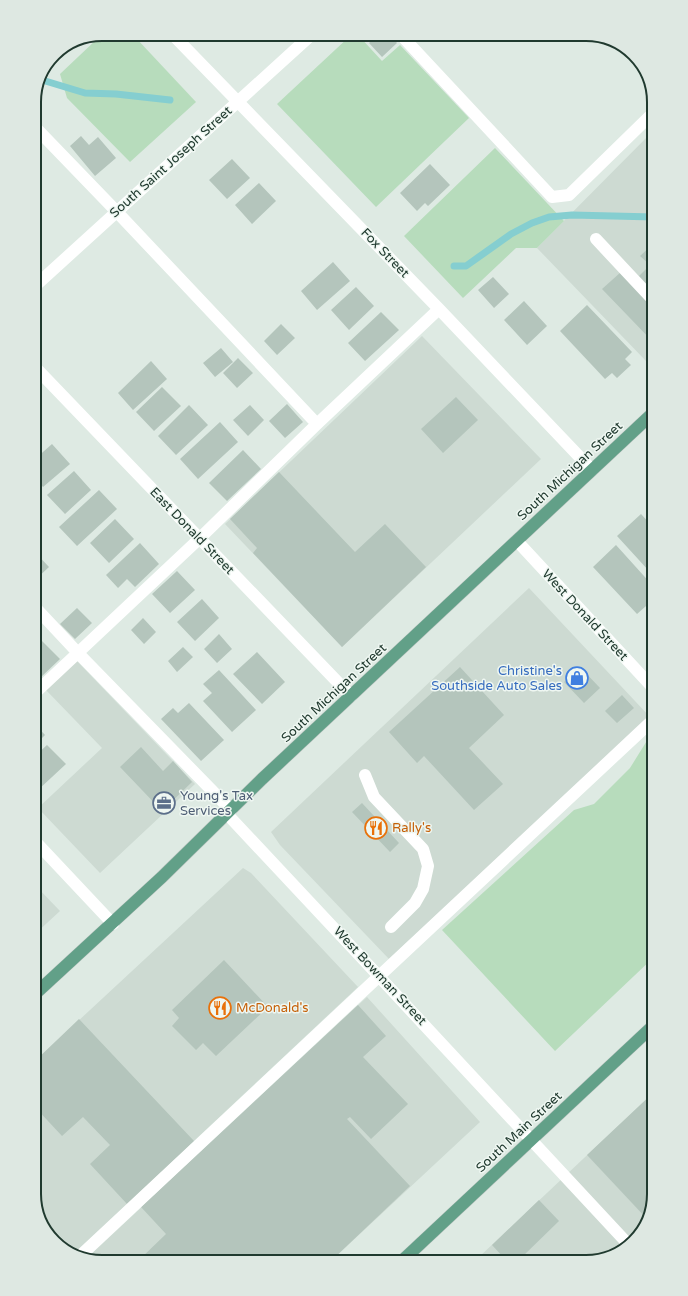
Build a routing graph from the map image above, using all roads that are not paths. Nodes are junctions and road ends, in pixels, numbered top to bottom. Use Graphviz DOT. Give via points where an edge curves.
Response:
graph roads {
  1 [pos="179,41"];
  2 [pos="305,41"];
  3 [pos="407,41"];
  4 [pos="237,102"];
  5 [pos="647,119"];
  6 [pos="41,133"];
  7 [pos="117,212"];
  8 [pos="596,239"];
  9 [pos="41,282"];
  10 [pos="647,294"];
  11 [pos="439,309"];
  12 [pos="41,373"];
  13 [pos="647,419"];
  14 [pos="317,424"];
  15 [pos="592,470"];
  16 [pos="199,538"];
  17 [pos="517,541"];
  18 [pos="41,613"];
  19 [pos="78,653"];
  20 [pos="647,681"];
  21 [pos="41,687"];
  22 [pos="351,696"];
  23 [pos="647,726"];
  24 [pos="365,775"];
  25 [pos="229,812"];
  26 [pos="41,847"];
  27 [pos="113,924"];
  28 [pos="391,926"];
  29 [pos="379,976"];
  30 [pos="41,989"];
  31 [pos="647,1032"];
  32 [pos="532,1140"];
  33 [pos="625,1241"];
  34 [pos="84,1252"];
  35 [pos="408,1255"];
  1 -- 4 [label="street, Fox Street"];
  2 -- 4 [label="street, South Saint Joseph Street"];
  3 -- 5 [label="street" via="552,197 569,195"];
  4 -- 7 [label="street, South Saint Joseph Street"];
  4 -- 11 [label="street, Fox Street"];
  6 -- 7 [label="street"];
  7 -- 9 [label="street, South Saint Joseph Street"];
  7 -- 14 [label="street"];
  8 -- 10 [label="street"];
  11 -- 14 [label="street"];
  11 -- 15 [label="street, Fox Street"];
  12 -- 16 [label="street, East Donald Street"];
  13 -- 15 [label="main road, South Michigan Street"];
  14 -- 16 [label="street"];
  15 -- 17 [label="main road, South Michigan Street"];
  16 -- 19 [label="street"];
  16 -- 22 [label="street, East Donald Street"];
  17 -- 20 [label="street, West Donald Street"];
  17 -- 22 [label="main road, South Michigan Street"];
  18 -- 19 [label="street, West Bowman Street"];
  19 -- 21 [label="street"];
  19 -- 25 [label="street, West Bowman Street"];
  22 -- 25 [label="main road, South Michigan Street"];
  23 -- 29 [label="street"];
  24 -- 28 [label="street" via="374,797 423,849 428,866 423,888 415,903"];
  25 -- 27 [label="main road, South Michigan Street"];
  25 -- 29 [label="street, West Bowman Street"];
  26 -- 27 [label="street"];
  27 -- 30 [label="main road, South Michigan Street"];
  29 -- 32 [label="street, West Bowman Street"];
  29 -- 34 [label="street"];
  31 -- 32 [label="main road, South Main Street"];
  32 -- 33 [label="street, West Bowman Street"];
  32 -- 35 [label="main road, South Main Street"];
}
